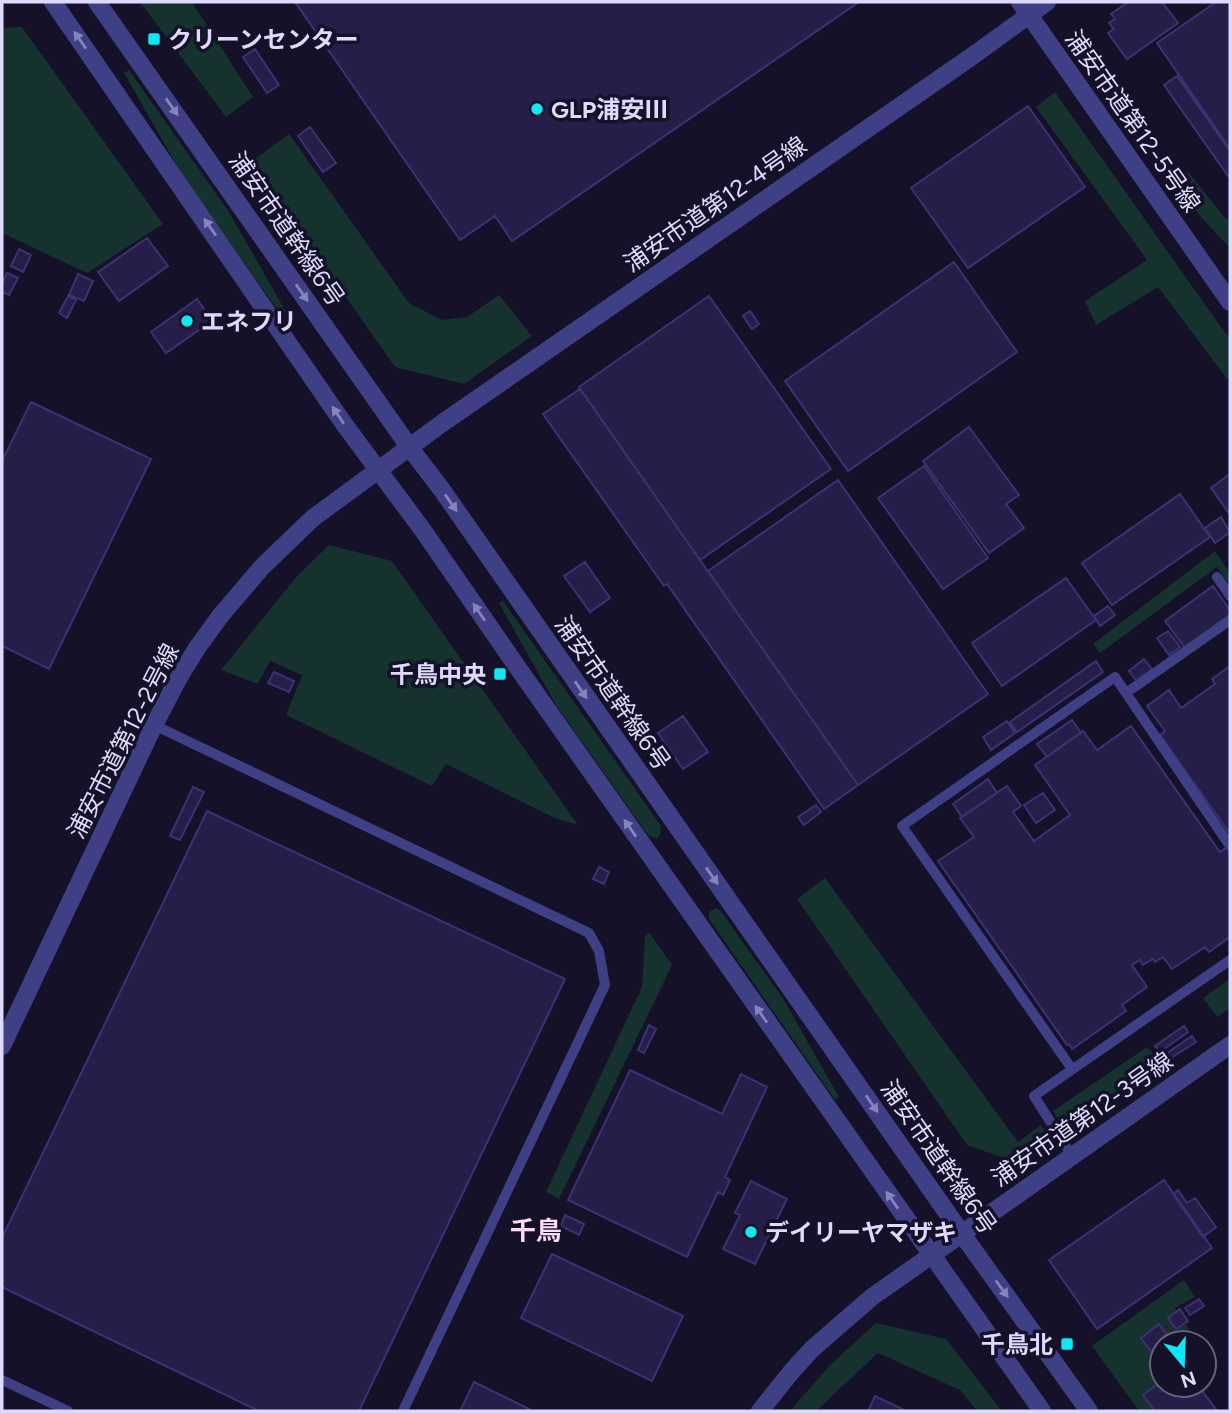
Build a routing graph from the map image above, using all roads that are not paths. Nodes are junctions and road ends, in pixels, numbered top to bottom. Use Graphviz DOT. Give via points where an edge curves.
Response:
graph roads {
  1 [pos="53,2"];
  2 [pos="97,2"];
  3 [pos="1047,2"];
  4 [pos="1025,8"];
  5 [pos="1230,302"];
  6 [pos="410,448"];
  7 [pos="378,470"];
  8 [pos="1217,577"];
  9 [pos="1230,596"];
  10 [pos="1230,620"];
  11 [pos="1126,694"];
  12 [pos="154,725"];
  13 [pos="1230,846"];
  14 [pos="1230,960"];
  15 [pos="1230,1045"];
  16 [pos="2,1046"];
  17 [pos="1072,1069"];
  18 [pos="1072,1156"];
  19 [pos="962,1234"];
  20 [pos="931,1256"];
  21 [pos="2,1380"];
  22 [pos="68,1411"];
  23 [pos="403,1411"];
  24 [pos="760,1411"];
  25 [pos="1042,1411"];
  26 [pos="1089,1411"];
  7 -- 1 [label="street, one-way"];
  2 -- 6 [label="street, 浦安市道幹線6号, one-way"];
  3 -- 4 [label="street, 浦安市道第12-4号線"];
  4 -- 5 [label="street, 浦安市道第12-5号線"];
  4 -- 6 [label="street, 浦安市道第12-4号線" via="960,64"];
  6 -- 7 [label="street, 浦安市道第12-2号線"];
  6 -- 19 [label="street, 浦安市道幹線6号, one-way"];
  7 -- 12 [label="street, 浦安市道第12-2号線" via="313,519 240,591 197,648"];
  20 -- 7 [label="street, one-way"];
  8 -- 9 [label="lane"];
  10 -- 11 [label="lane"];
  11 -- 13 [label="lane"];
  11 -- 17 [label="lane" via="1115,677 902,826"];
  12 -- 16 [label="street, 浦安市道第12-2号線"];
  12 -- 23 [label="lane" via="589,933 599,951 605,985"];
  14 -- 17 [label="lane"];
  15 -- 18 [label="street, 浦安市道第12-3号線"];
  17 -- 18 [label="lane" via="1034,1096"];
  18 -- 19 [label="street, 浦安市道第12-3号線"];
  19 -- 20 [label="street, 浦安市道第12-3号線"];
  19 -- 26 [label="street, 浦安市道幹線6号, one-way"];
  20 -- 24 [label="street, 浦安市道第12-3号線" via="812,1349"];
  20 -- 25 [label="street"];
  21 -- 22 [label="lane"];
}
